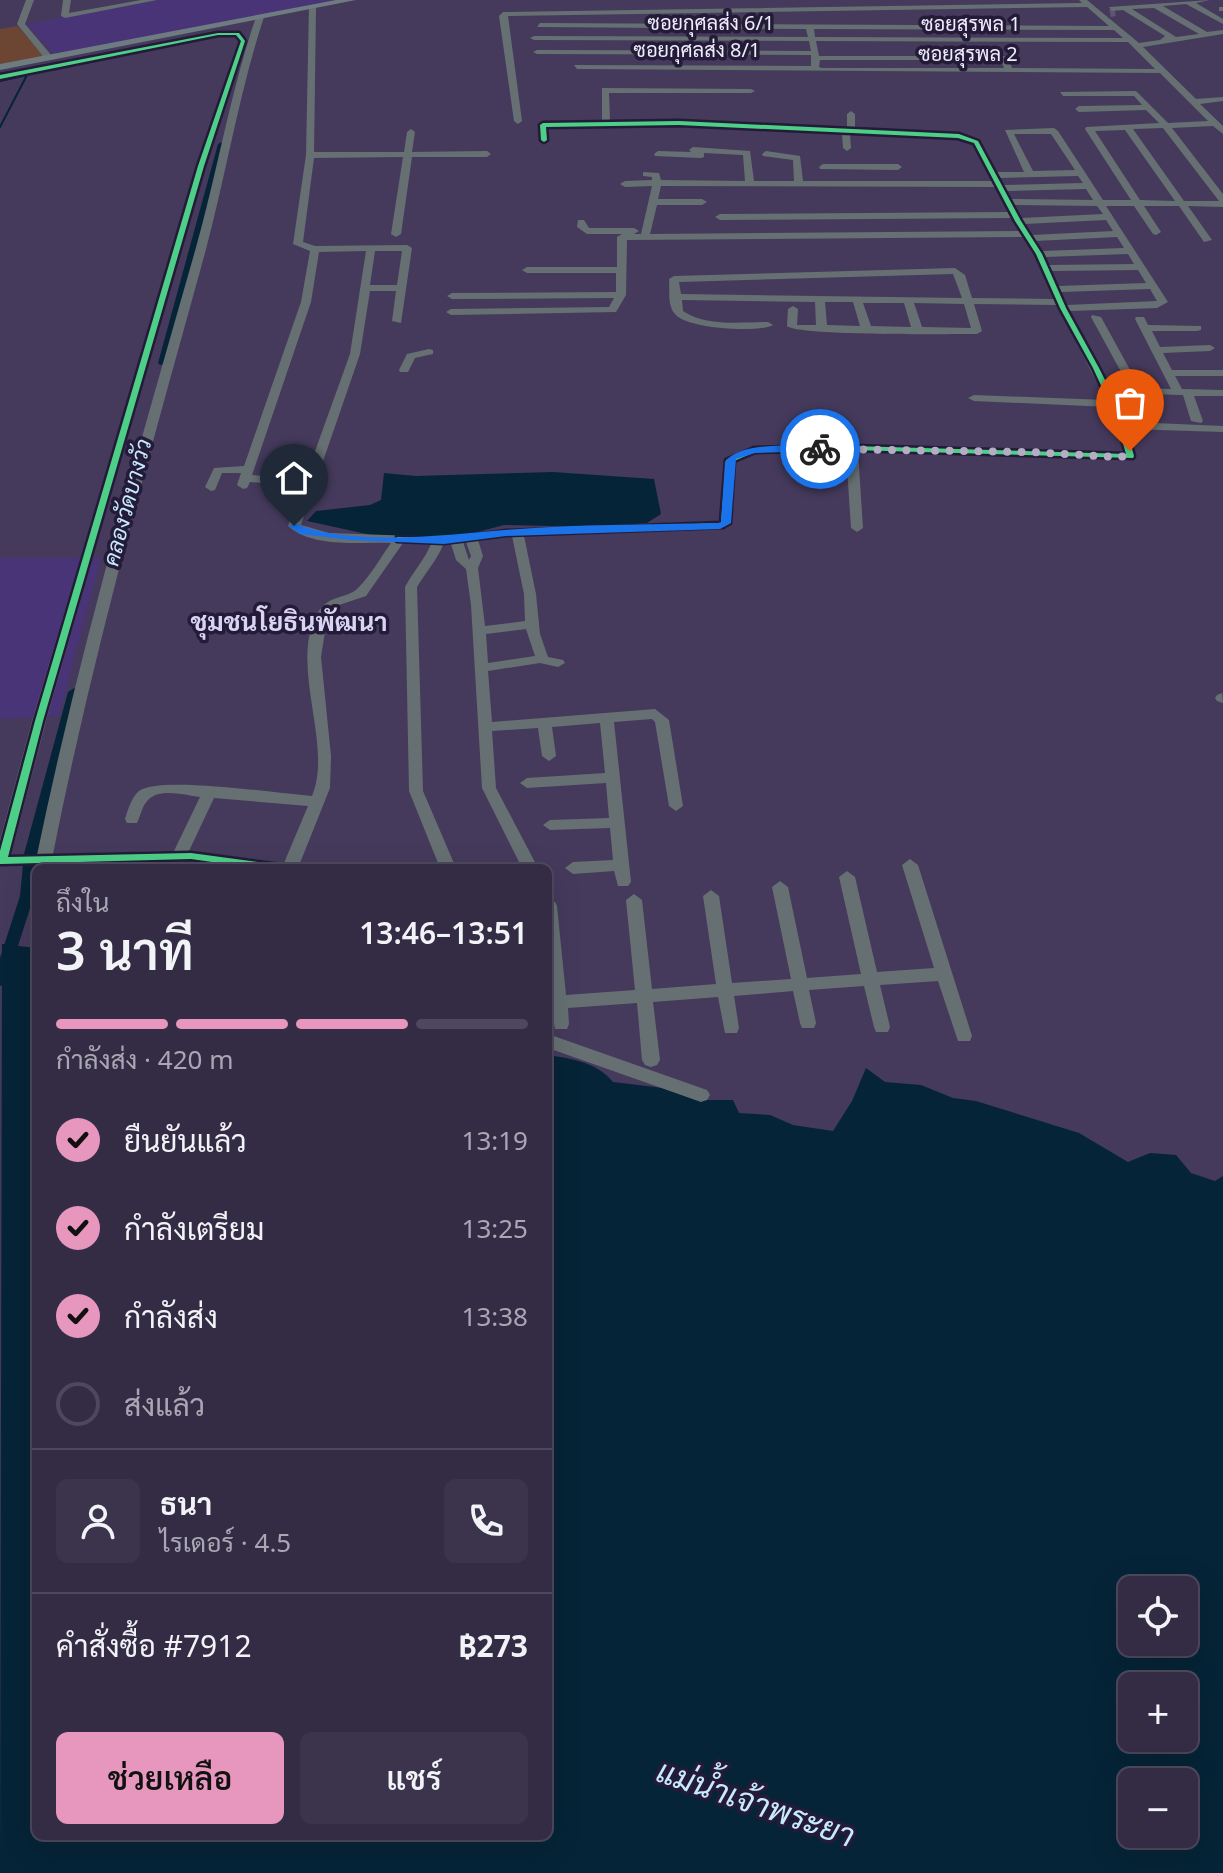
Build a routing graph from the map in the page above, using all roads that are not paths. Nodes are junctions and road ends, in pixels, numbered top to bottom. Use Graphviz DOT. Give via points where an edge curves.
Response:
graph roads {
  1 [pos="30,0"];
  2 [pos="67,0"];
  3 [pos="349,0"];
  4 [pos="549,0"];
  5 [pos="610,0"];
  6 [pos="762,0"];
  7 [pos="1200,0"];
  8 [pos="1206,0"];
  9 [pos="147,1"];
  10 [pos="1170,2"];
  11 [pos="1188,2"];
  12 [pos="880,4"];
  13 [pos="1157,6"];
  14 [pos="312,7"];
  15 [pos="1106,9"];
  16 [pos="765,10"];
  17 [pos="610,12"];
  18 [pos="548,13"];
  19 [pos="260,17"];
  20 [pos="1223,22"];
  21 [pos="610,24"];
  22 [pos="540,25"];
  23 [pos="1154,26"];
  24 [pos="810,27"];
  25 [pos="1115,28"];
  26 [pos="1143,28"];
  27 [pos="1223,32"];
  28 [pos="1204,33"];
  29 [pos="534,38"];
  30 [pos="610,38"];
  31 [pos="811,38"];
  32 [pos="1137,42"];
  33 [pos="537,52"];
  34 [pos="611,52"];
  35 [pos="816,55"];
  36 [pos="49,58"];
  37 [pos="0,67"];
  38 [pos="577,67"];
  39 [pos="611,67"];
  40 [pos="815,68"];
  41 [pos="1009,71"];
  42 [pos="1162,71"];
  43 [pos="743,73"];
  44 [pos="652,76"];
  45 [pos="0,77"];
  46 [pos="650,90"];
  47 [pos="1063,94"];
  48 [pos="1223,99"];
  49 [pos="1193,102"];
  50 [pos="1149,107"];
  51 [pos="1079,109"];
  52 [pos="851,114"];
  53 [pos="518,121"];
  54 [pos="606,123"];
  55 [pos="1213,123"];
  56 [pos="1166,126"];
  57 [pos="1128,128"];
  58 [pos="849,131"];
  59 [pos="1223,131"];
  60 [pos="411,132"];
  61 [pos="544,140"];
  62 [pos="847,148"];
  63 [pos="693,150"];
  64 [pos="713,151"];
  65 [pos="487,154"];
  66 [pos="658,154"];
  67 [pos="766,154"];
  68 [pos="310,155"];
  69 [pos="408,155"];
  70 [pos="823,167"];
  71 [pos="851,167"];
  72 [pos="898,167"];
  73 [pos="1080,173"];
  74 [pos="646,174"];
  75 [pos="1030,174"];
  76 [pos="999,182"];
  77 [pos="657,183"];
  78 [pos="750,183"];
  79 [pos="625,184"];
  80 [pos="799,184"];
  81 [pos="855,184"];
  82 [pos="1089,186"];
  83 [pos="653,202"];
  84 [pos="702,202"];
  85 [pos="1009,202"];
  86 [pos="1223,202"];
  87 [pos="1100,203"];
  88 [pos="1138,203"];
  89 [pos="1182,204"];
  90 [pos="720,217"];
  91 [pos="1109,217"];
  92 [pos="1016,218"];
  93 [pos="581,222"];
  94 [pos="1156,232"];
  95 [pos="396,234"];
  96 [pos="644,234"];
  97 [pos="1120,234"];
  98 [pos="1027,236"];
  99 [pos="1207,240"];
  100 [pos="371,248"];
  101 [pos="315,249"];
  102 [pos="1131,251"];
  103 [pos="1039,254"];
  104 [pos="1141,267"];
  105 [pos="1046,268"];
  106 [pos="527,270"];
  107 [pos="622,270"];
  108 [pos="1154,286"];
  109 [pos="366,288"];
  110 [pos="400,288"];
  111 [pos="1054,289"];
  112 [pos="621,295"];
  113 [pos="452,296"];
  114 [pos="674,297"];
  115 [pos="820,299"];
  116 [pos="857,300"];
  117 [pos="908,300"];
  118 [pos="968,301"];
  119 [pos="1062,305"];
  120 [pos="793,309"];
  121 [pos="451,312"];
  122 [pos="1096,317"];
  123 [pos="397,321"];
  124 [pos="768,325"];
  125 [pos="1197,328"];
  126 [pos="822,330"];
  127 [pos="867,330"];
  128 [pos="918,331"];
  129 [pos="1210,348"];
  130 [pos="1156,350"];
  131 [pos="429,352"];
  132 [pos="404,370"];
  133 [pos="1169,373"];
  134 [pos="1223,373"];
  135 [pos="1135,391"];
  136 [pos="1183,392"];
  137 [pos="1223,393"];
  138 [pos="974,398"];
  139 [pos="1113,404"];
  140 [pos="1152,420"];
  141 [pos="1197,421"];
  142 [pos="1122,425"];
  143 [pos="1223,429"];
  144 [pos="852,448"];
  145 [pos="246,478"];
  146 [pos="309,483"];
  147 [pos="211,487"];
  148 [pos="857,528"];
  149 [pos="517,533"];
  150 [pos="471,537"];
  151 [pos="400,539"];
  152 [pos="456,539"];
  153 [pos="432,541"];
  154 [pos="472,568"];
  155 [pos="524,625"];
  156 [pos="478,631"];
  157 [pos="536,660"];
  158 [pos="558,663"];
  159 [pos="480,668"];
  160 [pos="676,711"];
  161 [pos="655,714"];
  162 [pos="606,716"];
  163 [pos="544,722"];
  164 [pos="485,727"];
  165 [pos="549,756"];
  166 [pos="612,778"];
  167 [pos="527,783"];
  168 [pos="209,793"];
  169 [pos="319,802"];
  170 [pos="676,806"];
  171 [pos="132,819"];
  172 [pos="617,823"];
  173 [pos="550,825"];
  174 [pos="38,859"];
  175 [pos="185,860"];
  176 [pos="233,864"];
  177 [pos="292,864"];
  178 [pos="446,864"];
  179 [pos="528,864"];
  180 [pos="910,865"];
  181 [pos="573,868"];
  182 [pos="847,877"];
  183 [pos="780,887"];
  184 [pos="711,896"];
  185 [pos="634,900"];
  186 [pos="943,974"];
  187 [pos="870,979"];
  188 [pos="552,980"];
  189 [pos="799,985"];
  190 [pos="726,991"];
  191 [pos="642,997"];
  192 [pos="553,1004"];
  193 [pos="808,1023"];
  194 [pos="561,1024"];
  195 [pos="882,1027"];
  196 [pos="731,1028"];
  197 [pos="964,1036"];
  198 [pos="552,1042"];
  199 [pos="651,1060"];
  200 [pos="701,1095"];
  1 -- 36 [label="street" via="21,24"];
  2 -- 9 [label="street" via="65,16"];
  3 -- 14 [label="main road"];
  4 -- 18 [label="street"];
  5 -- 17 [label="street"];
  6 -- 16 [label="street"];
  7 -- 8 [label="street"];
  7 -- 11 [label="street"];
  10 -- 11 [label="street"];
  10 -- 13 [label="street"];
  11 -- 20 [label="street"];
  12 -- 15 [label="street"];
  12 -- 16 [label="street"];
  13 -- 15 [label="street"];
  13 -- 28 [label="street"];
  14 -- 19 [label="main road"];
  14 -- 68 [label="street"];
  15 -- 23 [label="street"];
  15 -- 25 [label="street"];
  16 -- 17 [label="street"];
  17 -- 18 [label="street"];
  17 -- 21 [label="street"];
  18 -- 53 [label="street" via="503,16"];
  19 -- 36 [label="main road"];
  19 -- 174 [label="street"];
  21 -- 22 [label="street"];
  21 -- 24 [label="street"];
  21 -- 30 [label="street"];
  23 -- 26 [label="street"];
  23 -- 32 [label="street" via="1171,37"];
  24 -- 25 [label="street"];
  24 -- 31 [label="street"];
  25 -- 32 [label="street"];
  27 -- 32 [label="street, ซอยสุรพล 1"];
  29 -- 30 [label="street, ซอยกุศลส่ง 6/1"];
  30 -- 31 [label="street, ซอยกุศลส่ง 6/1"];
  30 -- 34 [label="street"];
  31 -- 32 [label="street, ซอยสุรพล 1"];
  31 -- 35 [label="street"];
  32 -- 42 [label="street"];
  33 -- 34 [label="street"];
  34 -- 35 [label="street"];
  34 -- 39 [label="street"];
  35 -- 40 [label="street"];
  35 -- 41 [label="street" via="1004,58"];
  36 -- 37 [label="main road"];
  38 -- 39 [label="street, ซอยกุศลส่ง 8/1"];
  39 -- 40 [label="street, ซอยกุศลส่ง 8/1"];
  40 -- 41 [label="street, ซอยสุรพล 2"];
  41 -- 42 [label="street, ซอยสุรพล 2"];
  42 -- 49 [label="street"];
  43 -- 46 [label="street" via="746,91"];
  44 -- 46 [label="street"];
  45 -- 174 [label="street" via="218,34 237,34 243,41 210,133 2,861"];
  46 -- 54 [label="street" via="604,91"];
  47 -- 50 [label="street" via="1133,93"];
  48 -- 49 [label="street"];
  49 -- 55 [label="street"];
  50 -- 51 [label="street"];
  50 -- 56 [label="street"];
  52 -- 58 [label="street"];
  54 -- 58 [label="street"];
  54 -- 61 [label="street" via="543,125"];
  55 -- 56 [label="street"];
  55 -- 59 [label="street"];
  56 -- 57 [label="street"];
  56 -- 86 [label="street"];
  57 -- 88 [label="street" via="1089,129"];
  57 -- 89 [label="street"];
  58 -- 62 [label="street"];
  58 -- 76 [label="street" via="965,137 981,148"];
  60 -- 69 [label="street"];
  63 -- 64 [label="street"];
  64 -- 66 [label="street"];
  64 -- 78 [label="street" via="747,153"];
  65 -- 69 [label="street"];
  67 -- 80 [label="street" via="797,158"];
  68 -- 69 [label="street"];
  68 -- 101 [label="street" via="298,244"];
  69 -- 95 [label="street"];
  70 -- 71 [label="street"];
  71 -- 72 [label="street"];
  71 -- 81 [label="street"];
  73 -- 75 [label="street"];
  73 -- 75 [label="street" via="1054,131 1008,132"];
  73 -- 82 [label="street"];
  74 -- 77 [label="street" via="656,175"];
  75 -- 76 [label="street"];
  76 -- 81 [label="street"];
  76 -- 82 [label="street"];
  76 -- 85 [label="street"];
  77 -- 78 [label="street"];
  77 -- 79 [label="street"];
  77 -- 83 [label="street"];
  78 -- 80 [label="street"];
  80 -- 81 [label="street"];
  82 -- 87 [label="street"];
  83 -- 84 [label="street"];
  83 -- 96 [label="street"];
  85 -- 87 [label="street"];
  85 -- 92 [label="street"];
  86 -- 89 [label="street"];
  87 -- 88 [label="street"];
  87 -- 91 [label="street"];
  88 -- 89 [label="street"];
  88 -- 94 [label="street"];
  89 -- 99 [label="street"];
  90 -- 92 [label="street"];
  91 -- 92 [label="street"];
  91 -- 97 [label="street"];
  92 -- 98 [label="street"];
  93 -- 96 [label="street" via="587,231"];
  96 -- 98 [label="street"];
  96 -- 107 [label="street" via="622,237"];
  97 -- 98 [label="street"];
  97 -- 102 [label="street"];
  98 -- 103 [label="street"];
  100 -- 101 [label="street"];
  100 -- 109 [label="street"];
  100 -- 110 [label="street" via="407,248"];
  101 -- 145 [label="street" via="306,302"];
  102 -- 103 [label="street"];
  102 -- 104 [label="street"];
  103 -- 105 [label="street"];
  104 -- 105 [label="street"];
  104 -- 108 [label="street"];
  105 -- 111 [label="street"];
  106 -- 107 [label="street"];
  107 -- 112 [label="street"];
  108 -- 111 [label="street"];
  108 -- 119 [label="street" via="1163,302 1157,305"];
  109 -- 110 [label="street"];
  109 -- 146 [label="street" via="355,354"];
  110 -- 123 [label="street"];
  111 -- 119 [label="street"];
  112 -- 113 [label="street"];
  112 -- 121 [label="street" via="616,307 604,311"];
  114 -- 115 [label="street"];
  114 -- 118 [label="street" via="673,281 680,277 955,271"];
  114 -- 124 [label="street" via="686,319"];
  115 -- 116 [label="street"];
  115 -- 126 [label="street"];
  116 -- 117 [label="street"];
  116 -- 127 [label="street"];
  117 -- 118 [label="street"];
  117 -- 128 [label="street"];
  118 -- 119 [label="street"];
  118 -- 128 [label="street" via="976,332"];
  119 -- 139 [label="street"];
  120 -- 126 [label="street" via="793,327"];
  122 -- 135 [label="street"];
  125 -- 130 [label="street" via="1142,323"];
  126 -- 127 [label="street"];
  127 -- 128 [label="street"];
  129 -- 130 [label="street"];
  130 -- 133 [label="street"];
  131 -- 132 [label="street" via="411,356"];
  133 -- 134 [label="street"];
  133 -- 136 [label="street"];
  135 -- 136 [label="street"];
  135 -- 140 [label="street"];
  136 -- 137 [label="street"];
  136 -- 141 [label="street"];
  138 -- 139 [label="street"];
  139 -- 142 [label="street"];
  142 -- 143 [label="street"];
  142 -- 144 [label="street" via="1130,456"];
  144 -- 148 [label="street"];
  144 -- 149 [label="street" via="754,450 733,457 723,525"];
  145 -- 146 [label="street"];
  145 -- 147 [label="street" via="218,470"];
  146 -- 151 [label="street" via="296,529"];
  149 -- 150 [label="street"];
  149 -- 158 [label="street" via="533,634 543,660"];
  150 -- 152 [label="street"];
  150 -- 154 [label="street" via="477,556"];
  151 -- 153 [label="street"];
  151 -- 169 [label="street" via="361,593 334,602 321,619 314,644 324,756"];
  152 -- 153 [label="street"];
  152 -- 154 [label="street" via="462,560"];
  153 -- 178 [label="street" via="432,557 411,587 416,791"];
  154 -- 156 [label="street"];
  155 -- 156 [label="street"];
  156 -- 159 [label="street"];
  157 -- 159 [label="street"];
  159 -- 164 [label="street"];
  160 -- 161 [label="street"];
  161 -- 162 [label="street"];
  161 -- 170 [label="street" via="662,720"];
  162 -- 163 [label="street"];
  162 -- 166 [label="street"];
  163 -- 164 [label="street"];
  163 -- 165 [label="street"];
  164 -- 179 [label="street" via="489,788"];
  166 -- 167 [label="street"];
  166 -- 172 [label="street"];
  168 -- 169 [label="street"];
  168 -- 171 [label="street" via="150,792 139,801"];
  168 -- 175 [label="street"];
  169 -- 177 [label="street"];
  172 -- 173 [label="street"];
  172 -- 181 [label="street" via="622,873"];
  174 -- 175 [label="street"];
  175 -- 176 [label="street"];
  180 -- 186 [label="street"];
  182 -- 187 [label="street"];
  183 -- 189 [label="street"];
  184 -- 190 [label="street"];
  185 -- 191 [label="street"];
  186 -- 187 [label="street"];
  186 -- 197 [label="street"];
  187 -- 189 [label="street"];
  187 -- 195 [label="street"];
  188 -- 192 [label="street"];
  189 -- 190 [label="street"];
  189 -- 193 [label="street"];
  190 -- 191 [label="street"];
  190 -- 196 [label="street"];
  191 -- 192 [label="street"];
  191 -- 199 [label="street"];
  192 -- 194 [label="street"];
  198 -- 200 [label="street"];
}
